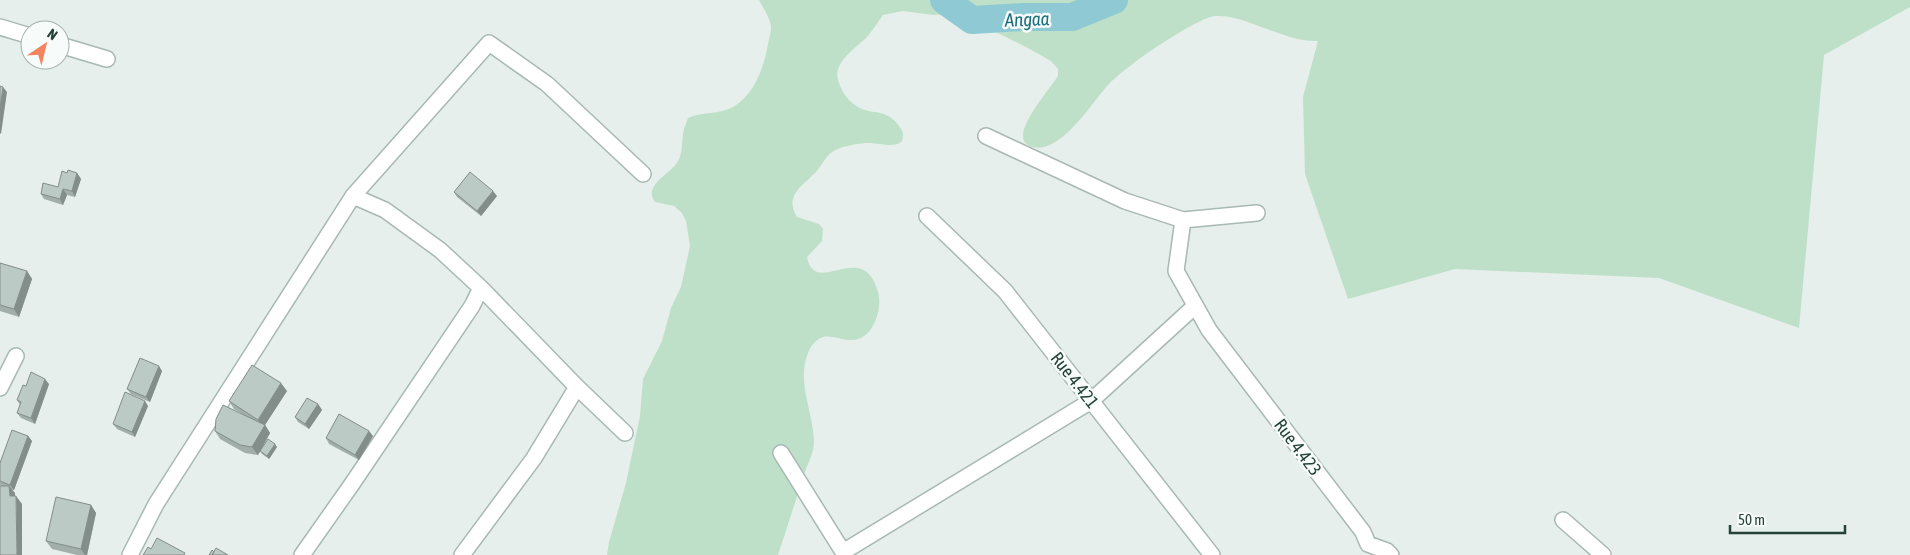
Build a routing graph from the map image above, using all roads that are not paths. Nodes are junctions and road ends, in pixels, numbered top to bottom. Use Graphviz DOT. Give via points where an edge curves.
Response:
graph roads {
  1 [pos="0,27"];
  2 [pos="20,33"];
  3 [pos="70,48"];
  4 [pos="107,59"];
  5 [pos="986,136"];
  6 [pos="643,174"];
  7 [pos="353,196"];
  8 [pos="1258,213"];
  9 [pos="927,216"];
  10 [pos="1183,220"];
  11 [pos="482,288"];
  12 [pos="1195,306"];
  13 [pos="16,356"];
  14 [pos="577,387"];
  15 [pos="0,388"];
  16 [pos="1091,401"];
  17 [pos="625,433"];
  18 [pos="781,453"];
  19 [pos="1563,520"];
  20 [pos="1367,549"];
  21 [pos="844,554"];
  22 [pos="130,555"];
  23 [pos="302,555"];
  24 [pos="462,555"];
  25 [pos="1212,555"];
  26 [pos="1391,555"];
  27 [pos="1603,555"];
  1 -- 2 [label="street"];
  3 -- 4 [label="street"];
  5 -- 10 [label="street" via="1124,201"];
  6 -- 7 [label="street" via="547,84 490,43"];
  7 -- 11 [label="street" via="385,210 440,250"];
  7 -- 22 [label="street" via="156,504"];
  8 -- 10 [label="street"];
  9 -- 16 [label="street, Rue 4.421" via="1005,291"];
  10 -- 12 [label="street, Rue 4.423" via="1176,272"];
  11 -- 14 [label="street"];
  11 -- 23 [label="street"];
  12 -- 16 [label="street"];
  12 -- 20 [label="street, Rue 4.423" via="1209,330 1363,532"];
  13 -- 15 [label="street"];
  14 -- 17 [label="street"];
  14 -- 24 [label="street" via="534,458"];
  16 -- 21 [label="street"];
  16 -- 25 [label="street, Rue 4.421"];
  18 -- 21 [label="street"];
  19 -- 27 [label="street"];
  20 -- 26 [label="street, Rue 4.423" via="1387,551"];
}
